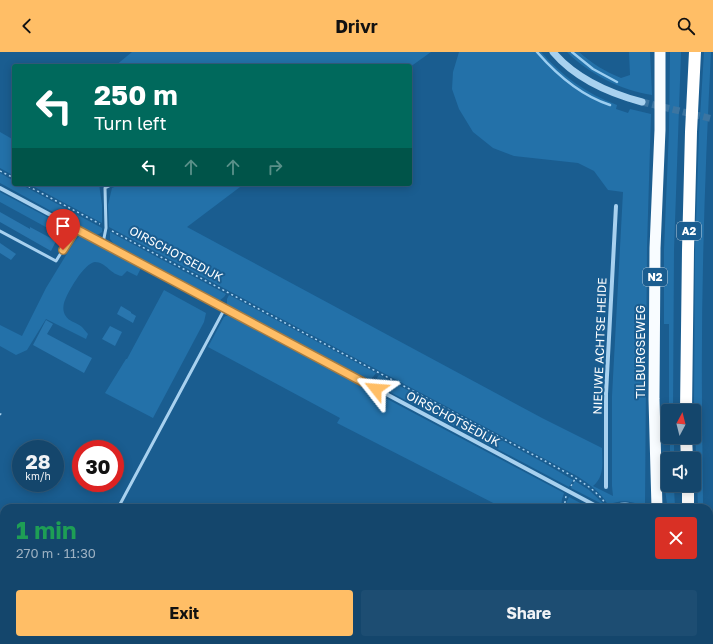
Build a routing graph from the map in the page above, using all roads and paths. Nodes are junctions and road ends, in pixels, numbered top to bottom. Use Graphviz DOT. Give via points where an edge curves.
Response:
graph roads {
  1 [pos="552,52"];
  2 [pos="660,52"];
  3 [pos="695,52"];
  4 [pos="642,102"];
  5 [pos="0,171"];
  6 [pos="12,177"];
  7 [pos="28,186"];
  8 [pos="109,186"];
  9 [pos="0,188"];
  10 [pos="616,206"];
  11 [pos="106,228"];
  12 [pos="76,229"];
  13 [pos="0,231"];
  14 [pos="102,243"];
  15 [pos="224,308"];
  16 [pos="686,404"];
  17 [pos="2,412"];
  18 [pos="0,415"];
  19 [pos="606,487"];
  20 [pos="568,491"];
  21 [pos="688,492"];
  22 [pos="120,504"];
  23 [pos="564,504"];
  24 [pos="592,504"];
  25 [pos="605,504"];
  26 [pos="656,504"];
  27 [pos="688,504"];
  1 -- 4 [label="street" via="575,73 592,84"];
  2 -- 26 [label="highway, TILBURGSEWEG / N2" via="654,399"];
  3 -- 16 [label="highway, A2"];
  5 -- 6 [label="path"];
  7 -- 11 [label="path, OIRSCHOTSEDIJK"];
  8 -- 11 [label="lane" via="105,188"];
  9 -- 12 [label="street, OIRSCHOTSEDIJK"];
  10 -- 19 [label="street, NIEUWE ACHTSE HEIDE" via="606,394"];
  11 -- 14 [label="lane"];
  11 -- 25 [label="path, OIRSCHOTSEDIJK" via="545,461 589,487"];
  12 -- 13 [label="lane" via="56,261"];
  12 -- 14 [label="street, OIRSCHOTSEDIJK"];
  14 -- 15 [label="street, OIRSCHOTSEDIJK"];
  15 -- 20 [label="street, OIRSCHOTSEDIJK"];
  15 -- 22 [label="lane"];
  17 -- 18 [label="path"];
  20 -- 23 [label="path"];
  20 -- 24 [label="street, OIRSCHOTSEDIJK"];
  21 -- 27 [label="highway"];
}
